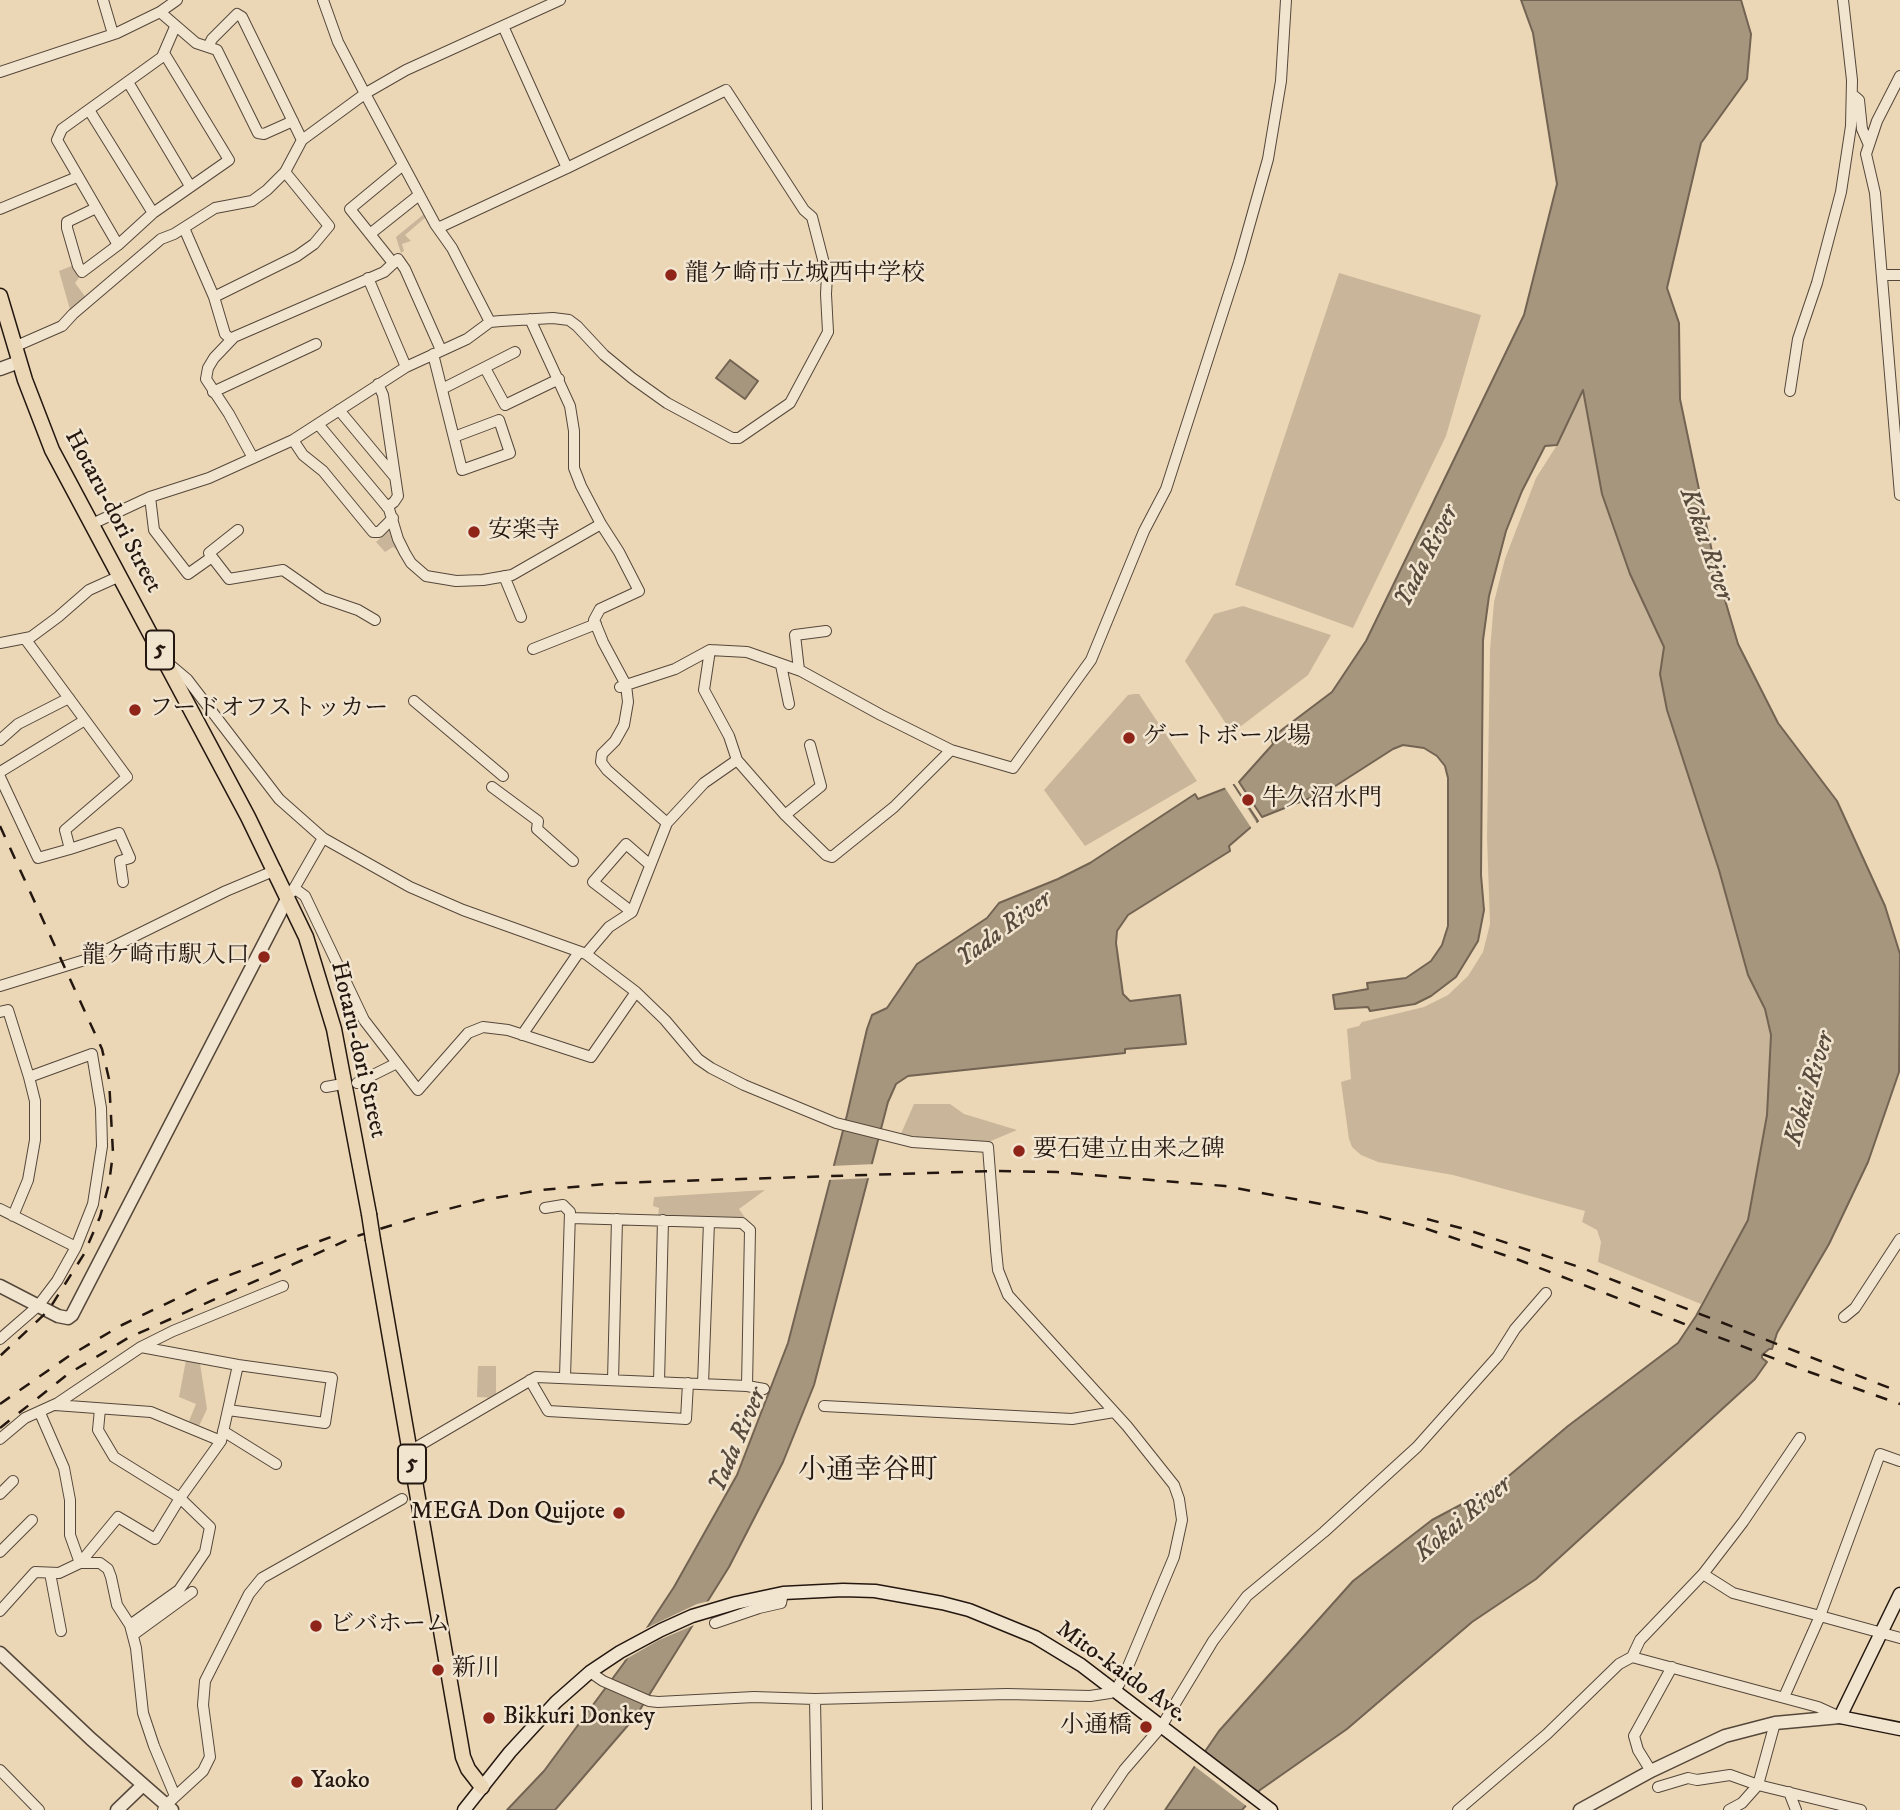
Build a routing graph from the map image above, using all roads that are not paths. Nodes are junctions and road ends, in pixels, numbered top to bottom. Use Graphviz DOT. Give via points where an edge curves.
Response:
graph roads {
  1 [pos="103,0"];
  2 [pos="177,0"];
  3 [pos="323,0"];
  4 [pos="560,0"];
  5 [pos="1286,0"];
  6 [pos="1843,0"];
  7 [pos="160,12"];
  8 [pos="503,26"];
  9 [pos="175,27"];
  10 [pos="113,34"];
  11 [pos="208,47"];
  12 [pos="164,53"];
  13 [pos="0,72"];
  14 [pos="1900,76"];
  15 [pos="128,82"];
  16 [pos="366,93"];
  17 [pos="1852,94"];
  18 [pos="89,110"];
  19 [pos="293,121"];
  20 [pos="302,140"];
  21 [pos="1869,145"];
  22 [pos="402,166"];
  23 [pos="566,168"];
  24 [pos="285,172"];
  25 [pos="78,177"];
  26 [pos="190,186"];
  27 [pos="419,195"];
  28 [pos="96,208"];
  29 [pos="0,209"];
  30 [pos="153,213"];
  31 [pos="184,228"];
  32 [pos="438,228"];
  33 [pos="370,234"];
  34 [pos="118,245"];
  35 [pos="393,263"];
  36 [pos="1883,275"];
  37 [pos="1900,275"];
  38 [pos="368,278"];
  39 [pos="0,296"];
  40 [pos="214,297"];
  41 [pos="530,319"];
  42 [pos="490,323"];
  43 [pos="231,339"];
  44 [pos="316,344"];
  45 [pos="14,347"];
  46 [pos="437,352"];
  47 [pos="515,352"];
  48 [pos="19,362"];
  49 [pos="406,367"];
  50 [pos="485,368"];
  51 [pos="0,369"];
  52 [pos="559,379"];
  53 [pos="377,384"];
  54 [pos="442,389"];
  55 [pos="1790,391"];
  56 [pos="213,392"];
  57 [pos="339,410"];
  58 [pos="318,425"];
  59 [pos="454,437"];
  60 [pos="293,440"];
  61 [pos="253,458"];
  62 [pos="395,477"];
  63 [pos="1900,495"];
  64 [pos="150,497"];
  65 [pos="387,507"];
  66 [pos="394,518"];
  67 [pos="92,524"];
  68 [pos="601,524"];
  69 [pos="238,530"];
  70 [pos="212,557"];
  71 [pos="120,576"];
  72 [pos="504,576"];
  73 [pos="521,617"];
  74 [pos="375,620"];
  75 [pos="596,624"];
  76 [pos="826,631"];
  77 [pos="26,640"];
  78 [pos="0,643"];
  79 [pos="533,649"];
  80 [pos="710,650"];
  81 [pos="165,661"];
  82 [pos="781,665"];
  83 [pos="799,670"];
  84 [pos="623,686"];
  85 [pos="69,698"];
  86 [pos="414,701"];
  87 [pos="789,704"];
  88 [pos="85,720"];
  89 [pos="0,740"];
  90 [pos="810,745"];
  91 [pos="951,750"];
  92 [pos="737,760"];
  93 [pos="0,775"];
  94 [pos="503,776"];
  95 [pos="492,787"];
  96 [pos="785,815"];
  97 [pos="667,823"];
  98 [pos="323,838"];
  99 [pos="70,849"];
  100 [pos="573,861"];
  101 [pos="649,864"];
  102 [pos="276,870"];
  103 [pos="123,882"];
  104 [pos="291,893"];
  105 [pos="632,912"];
  106 [pos="583,953"];
  107 [pos="0,986"];
  108 [pos="636,992"];
  109 [pos="0,1012"];
  110 [pos="522,1035"];
  111 [pos="397,1063"];
  112 [pos="29,1077"];
  113 [pos="357,1083"];
  114 [pos="337,1086"];
  115 [pos="326,1087"];
  116 [pos="545,1208"];
  117 [pos="0,1209"];
  118 [pos="13,1216"];
  119 [pos="571,1218"];
  120 [pos="617,1219"];
  121 [pos="663,1220"];
  122 [pos="709,1222"];
  123 [pos="1900,1239"];
  124 [pos="76,1247"];
  125 [pos="0,1286"];
  126 [pos="283,1286"];
  127 [pos="1546,1293"];
  128 [pos="38,1306"];
  129 [pos="1844,1317"];
  130 [pos="0,1339"];
  131 [pos="141,1347"];
  132 [pos="238,1365"];
  133 [pos="565,1377"];
  134 [pos="530,1380"];
  135 [pos="613,1380"];
  136 [pos="659,1382"];
  137 [pos="688,1383"];
  138 [pos="703,1384"];
  139 [pos="747,1386"];
  140 [pos="764,1389"];
  141 [pos="55,1405"];
  142 [pos="824,1406"];
  143 [pos="100,1409"];
  144 [pos="228,1410"];
  145 [pos="1114,1412"];
  146 [pos="40,1413"];
  147 [pos="222,1436"];
  148 [pos="1800,1438"];
  149 [pos="0,1439"];
  150 [pos="410,1451"];
  151 [pos="1900,1461"];
  152 [pos="276,1464"];
  153 [pos="13,1481"];
  154 [pos="0,1494"];
  155 [pos="180,1498"];
  156 [pos="402,1499"];
  157 [pos="32,1520"];
  158 [pos="0,1552"];
  159 [pos="80,1563"];
  160 [pos="50,1573"];
  161 [pos="1703,1574"];
  162 [pos="192,1592"];
  163 [pos="783,1593"];
  164 [pos="1900,1594"];
  165 [pos="0,1611"];
  166 [pos="1820,1616"];
  167 [pos="715,1623"];
  168 [pos="131,1630"];
  169 [pos="61,1631"];
  170 [pos="1880,1633"];
  171 [pos="1900,1638"];
  172 [pos="0,1653"];
  173 [pos="1632,1657"];
  174 [pos="1672,1667"];
  175 [pos="590,1672"];
  176 [pos="1115,1691"];
  177 [pos="1784,1697"];
  178 [pos="815,1699"];
  179 [pos="1840,1717"];
  180 [pos="1774,1723"];
  181 [pos="1161,1727"];
  182 [pos="1900,1728"];
  183 [pos="0,1770"];
  184 [pos="1651,1771"];
  185 [pos="144,1785"];
  186 [pos="1758,1785"];
  187 [pos="482,1787"];
  188 [pos="1658,1787"];
  189 [pos="1789,1793"];
  190 [pos="169,1805"];
  191 [pos="37,1810"];
  192 [pos="117,1810"];
  193 [pos="464,1810"];
  194 [pos="817,1810"];
  195 [pos="1097,1810"];
  196 [pos="1272,1810"];
  197 [pos="1458,1810"];
  198 [pos="1580,1810"];
  199 [pos="1729,1810"];
  200 [pos="1796,1810"];
  201 [pos="1861,1810"];
  1 -- 10 [label="street"];
  2 -- 7 [label="street"];
  3 -- 16 [label="street" via="338,42"];
  4 -- 8 [label="street"];
  5 -- 91 [label="street" via="1282,81 1268,159 1239,262 1166,489 1091,660 1013,768"];
  6 -- 17 [label="street"];
  7 -- 9 [label="street"];
  7 -- 10 [label="street"];
  8 -- 16 [label="street" via="405,70"];
  8 -- 23 [label="street"];
  9 -- 11 [label="street"];
  9 -- 12 [label="street"];
  10 -- 13 [label="street"];
  11 -- 19 [label="street" via="216,50 258,132 264,134"];
  11 -- 19 [label="street" via="237,14 242,17"];
  12 -- 15 [label="street"];
  12 -- 26 [label="street" via="229,160"];
  14 -- 21 [label="street"];
  15 -- 18 [label="street"];
  15 -- 26 [label="street"];
  16 -- 20 [label="street"];
  16 -- 22 [label="street"];
  17 -- 21 [label="street" via="1859,100"];
  17 -- 55 [label="street" via="1841,192 1798,339"];
  18 -- 25 [label="street" via="62,129 57,140"];
  18 -- 30 [label="street"];
  19 -- 20 [label="street"];
  20 -- 24 [label="street"];
  21 -- 36 [label="street" via="1866,154"];
  22 -- 27 [label="street"];
  22 -- 33 [label="street" via="350,209"];
  23 -- 32 [label="street"];
  23 -- 41 [label="street" via="726,90 812,217 827,275 828,332 793,400 736,439 667,403 604,355 569,320"];
  24 -- 31 [label="street" via="252,201 215,208"];
  24 -- 40 [label="street" via="329,226 297,256"];
  25 -- 28 [label="street"];
  25 -- 29 [label="street"];
  26 -- 30 [label="street"];
  27 -- 32 [label="street"];
  27 -- 33 [label="street"];
  28 -- 34 [label="street"];
  28 -- 34 [label="street" via="67,222 78,266 82,272"];
  30 -- 34 [label="street"];
  31 -- 40 [label="street"];
  31 -- 45 [label="street" via="161,239 62,326"];
  32 -- 42 [label="street"];
  33 -- 35 [label="street"];
  35 -- 38 [label="street"];
  35 -- 46 [label="street" via="398,259 405,269"];
  36 -- 37 [label="street"];
  36 -- 63 [label="street"];
  38 -- 43 [label="street"];
  38 -- 49 [label="street"];
  39 -- 45 [label="main road, Hotaru-dori Street / 5"];
  40 -- 43 [label="street" via="225,334"];
  41 -- 42 [label="street"];
  41 -- 52 [label="street"];
  42 -- 46 [label="street"];
  43 -- 56 [label="street" via="206,373"];
  44 -- 56 [label="street"];
  45 -- 48 [label="main road, Hotaru-dori Street / 5"];
  46 -- 49 [label="street"];
  46 -- 54 [label="street"];
  47 -- 50 [label="street"];
  48 -- 51 [label="main road"];
  48 -- 67 [label="main road, Hotaru-dori Street / 5" via="47,438"];
  49 -- 53 [label="street"];
  50 -- 52 [label="street" via="505,405"];
  50 -- 54 [label="street"];
  52 -- 68 [label="street" via="573,418 574,468"];
  53 -- 57 [label="street"];
  53 -- 62 [label="street" via="383,394"];
  54 -- 59 [label="street"];
  56 -- 61 [label="street"];
  57 -- 58 [label="street"];
  57 -- 62 [label="street"];
  58 -- 60 [label="street"];
  58 -- 65 [label="street"];
  59 -- 59 [label="street" via="462,470 510,453 499,420"];
  60 -- 61 [label="street"];
  60 -- 66 [label="street" via="373,532"];
  61 -- 64 [label="street"];
  62 -- 65 [label="street" via="398,496"];
  64 -- 67 [label="street"];
  64 -- 70 [label="street" via="154,530 188,574"];
  65 -- 66 [label="street"];
  66 -- 72 [label="street" via="405,553 426,576 456,581"];
  67 -- 71 [label="main road, Hotaru-dori Street / 5"];
  68 -- 72 [label="street"];
  68 -- 75 [label="street" via="639,591 600,609"];
  69 -- 70 [label="street" via="209,553"];
  70 -- 74 [label="street" via="229,579 283,570 323,598"];
  71 -- 77 [label="street" via="89,590"];
  71 -- 81 [label="main road, Hotaru-dori Street / 5"];
  72 -- 73 [label="street"];
  75 -- 79 [label="street"];
  75 -- 84 [label="street"];
  76 -- 83 [label="street" via="795,635"];
  77 -- 78 [label="street"];
  77 -- 85 [label="street"];
  80 -- 82 [label="street" via="747,652"];
  80 -- 84 [label="street" via="676,669"];
  80 -- 92 [label="street" via="704,690"];
  81 -- 98 [label="street" via="187,679 279,799"];
  81 -- 102 [label="main road, Hotaru-dori Street / 5"];
  82 -- 83 [label="street"];
  82 -- 87 [label="street"];
  83 -- 91 [label="street"];
  84 -- 97 [label="street" via="628,714 601,762"];
  85 -- 88 [label="street"];
  85 -- 89 [label="street" via="18,724"];
  86 -- 94 [label="street"];
  88 -- 93 [label="street"];
  88 -- 99 [label="street" via="127,777 65,830"];
  90 -- 96 [label="street" via="821,786"];
  91 -- 96 [label="street" via="894,807 832,857"];
  92 -- 96 [label="street"];
  92 -- 97 [label="street" via="704,783"];
  93 -- 99 [label="street" via="38,859"];
  95 -- 100 [label="street" via="538,821 537,829"];
  97 -- 101 [label="street"];
  98 -- 104 [label="street"];
  98 -- 106 [label="street" via="410,887"];
  99 -- 103 [label="street" via="120,833 130,858 120,861"];
  101 -- 105 [label="street"];
  101 -- 105 [label="street" via="626,844 593,882"];
  102 -- 104 [label="main road, Hotaru-dori Street / 5"];
  102 -- 107 [label="street" via="88,959"];
  104 -- 111 [label="street" via="305,896 364,1020"];
  104 -- 128 [label="main road" via="76,1310 63,1318"];
  104 -- 150 [label="main road, Hotaru-dori Street / 5, bridge" via="334,1029"];
  105 -- 106 [label="street"];
  106 -- 108 [label="street"];
  106 -- 110 [label="street"];
  108 -- 110 [label="street" via="591,1057"];
  108 -- 145 [label="street" via="698,1059 756,1090 836,1123 887,1137 988,1147 996,1250 1008,1295"];
  109 -- 112 [label="street" via="8,1010"];
  110 -- 111 [label="street" via="483,1027 468,1033 418,1090"];
  111 -- 113 [label="street"];
  112 -- 118 [label="street" via="35,1101 35,1140"];
  112 -- 124 [label="street" via="92,1054 102,1146 93,1203"];
  114 -- 115 [label="street"];
  116 -- 119 [label="street" via="563,1205"];
  117 -- 118 [label="street"];
  118 -- 124 [label="street"];
  119 -- 120 [label="street"];
  119 -- 133 [label="street"];
  120 -- 121 [label="street"];
  120 -- 135 [label="street"];
  121 -- 122 [label="street"];
  121 -- 136 [label="street"];
  122 -- 138 [label="street"];
  122 -- 139 [label="street" via="742,1223 750,1230"];
  123 -- 129 [label="street" via="1855,1308"];
  124 -- 128 [label="street"];
  125 -- 128 [label="main road"];
  126 -- 131 [label="street"];
  127 -- 181 [label="street" via="1498,1356 1417,1447 1247,1596 1213,1641"];
  128 -- 130 [label="street"];
  131 -- 132 [label="street"];
  131 -- 141 [label="street"];
  132 -- 144 [label="street"];
  132 -- 144 [label="street" via="332,1378 325,1423"];
  133 -- 134 [label="street"];
  133 -- 135 [label="street"];
  134 -- 137 [label="street" via="548,1411 686,1419"];
  134 -- 150 [label="street"];
  135 -- 136 [label="street"];
  136 -- 137 [label="street"];
  137 -- 138 [label="street"];
  138 -- 139 [label="street"];
  139 -- 140 [label="street"];
  141 -- 143 [label="street"];
  141 -- 146 [label="street"];
  142 -- 145 [label="street" via="1072,1419"];
  143 -- 147 [label="street" via="151,1412"];
  143 -- 155 [label="street" via="98,1430 114,1457"];
  144 -- 147 [label="street"];
  145 -- 176 [label="street" via="1174,1485 1182,1520 1174,1558"];
  146 -- 149 [label="street" via="25,1418"];
  146 -- 159 [label="street" via="65,1468 70,1535"];
  147 -- 152 [label="street"];
  147 -- 155 [label="street"];
  148 -- 161 [label="street"];
  150 -- 187 [label="main road, Hotaru-dori Street / 5" via="463,1756"];
  151 -- 166 [label="street" via="1881,1454"];
  153 -- 154 [label="street"];
  155 -- 159 [label="street" via="155,1539 118,1517"];
  155 -- 168 [label="street" via="210,1527 205,1552 179,1590"];
  156 -- 190 [label="street" via="262,1577 249,1594 205,1681 203,1705 210,1757 203,1771"];
  157 -- 158 [label="street"];
  159 -- 160 [label="street"];
  159 -- 168 [label="street" via="100,1563 108,1569 117,1605"];
  160 -- 165 [label="street" via="35,1572"];
  160 -- 169 [label="street"];
  161 -- 166 [label="street" via="1733,1593"];
  161 -- 173 [label="street" via="1640,1640"];
  162 -- 168 [label="street"];
  163 -- 167 [label="street" via="781,1604"];
  163 -- 175 [label="main road, Mito-kaido Ave." via="692,1616"];
  163 -- 176 [label="main road, Mito-kaido Ave." via="875,1591 969,1610 1009,1624 1058,1650"];
  164 -- 170 [label="main road"];
  166 -- 170 [label="street"];
  166 -- 177 [label="street"];
  168 -- 190 [label="street" via="143,1713"];
  170 -- 171 [label="street"];
  170 -- 179 [label="main road"];
  172 -- 185 [label="main road"];
  173 -- 174 [label="street"];
  173 -- 197 [label="street"];
  174 -- 177 [label="street"];
  174 -- 184 [label="street" via="1634,1736"];
  175 -- 178 [label="street" via="649,1701"];
  175 -- 187 [label="main road, Mito-kaido Ave." via="542,1716"];
  176 -- 178 [label="street" via="1090,1696"];
  176 -- 181 [label="main road, Mito-kaido Ave."];
  177 -- 179 [label="street"];
  178 -- 194 [label="street"];
  179 -- 180 [label="main road"];
  179 -- 182 [label="main road"];
  180 -- 184 [label="main road" via="1725,1736"];
  180 -- 186 [label="street"];
  181 -- 195 [label="street"];
  181 -- 196 [label="main road, Mito-kaido Ave."];
  183 -- 191 [label="street"];
  184 -- 198 [label="main road"];
  185 -- 190 [label="main road"];
  185 -- 192 [label="main road"];
  186 -- 188 [label="street" via="1730,1775 1688,1778"];
  186 -- 189 [label="street"];
  186 -- 199 [label="street"];
  187 -- 193 [label="main road, Mito-kaido Ave."];
  189 -- 200 [label="street"];
  189 -- 201 [label="street"];
}
